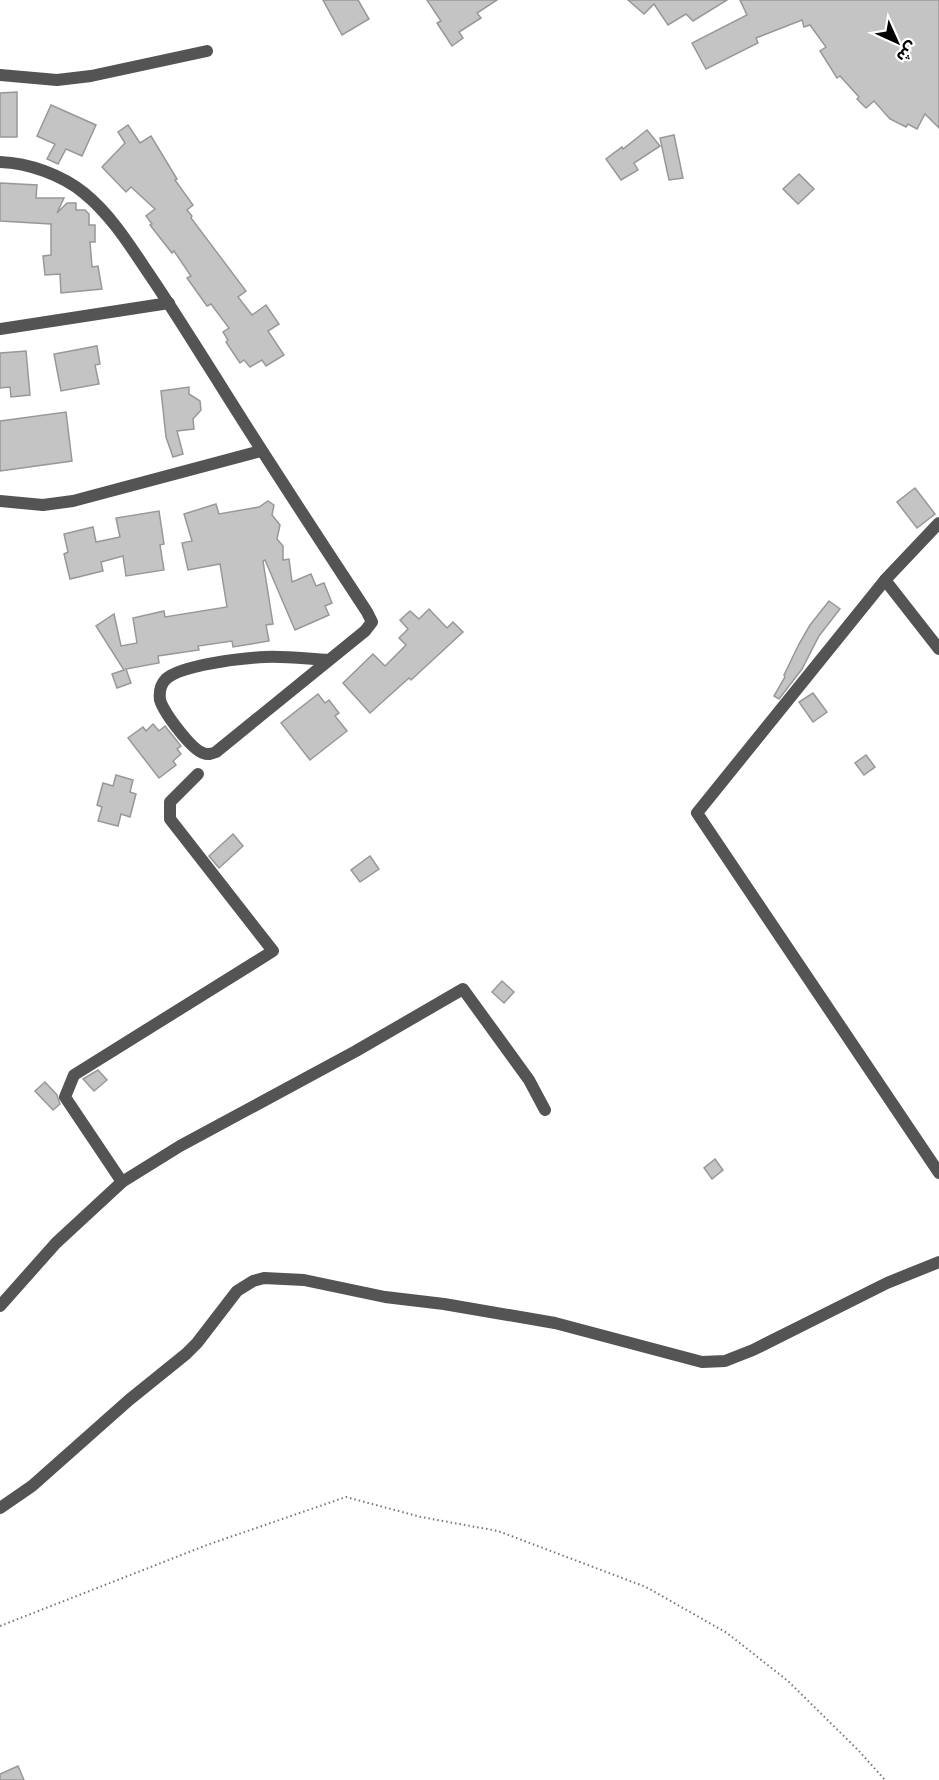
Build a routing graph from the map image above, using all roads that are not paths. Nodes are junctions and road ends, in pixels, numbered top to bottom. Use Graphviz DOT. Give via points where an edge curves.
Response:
graph roads {
  1 [pos="207,51"];
  2 [pos="0,75"];
  3 [pos="0,162"];
  4 [pos="169,303"];
  5 [pos="0,329"];
  6 [pos="261,451"];
  7 [pos="0,501"];
  8 [pos="939,523"];
  9 [pos="885,580"];
  10 [pos="939,650"];
  11 [pos="329,660"];
  12 [pos="198,774"];
  13 [pos="545,1110"];
  14 [pos="939,1173"];
  15 [pos="122,1182"];
  16 [pos="939,1262"];
  17 [pos="0,1306"];
  18 [pos="0,1508"];
  1 -- 2 [label="street" via="57,80"];
  3 -- 4 [label="street" via="33,168 84,193 131,245"];
  4 -- 5 [label="street"];
  4 -- 6 [label="street"];
  6 -- 7 [label="street" via="73,501 43,505"];
  6 -- 11 [label="street" via="371,618 368,629"];
  8 -- 9 [label="street"];
  9 -- 10 [label="street"];
  9 -- 14 [label="street" via="698,813"];
  11 -- 11 [label="street" via="264,657 196,666 167,678 160,701 192,746 208,754 223,749"];
  12 -- 15 [label="street" via="170,802 170,819 273,951 74,1075 65,1097"];
  13 -- 15 [label="street" via="529,1080 463,989"];
  15 -- 17 [label="street" via="56,1243"];
  16 -- 18 [label="street" via="887,1283 753,1350 714,1362 555,1323 385,1297 304,1280 264,1278 237,1291 186,1354 39,1480"];
}
